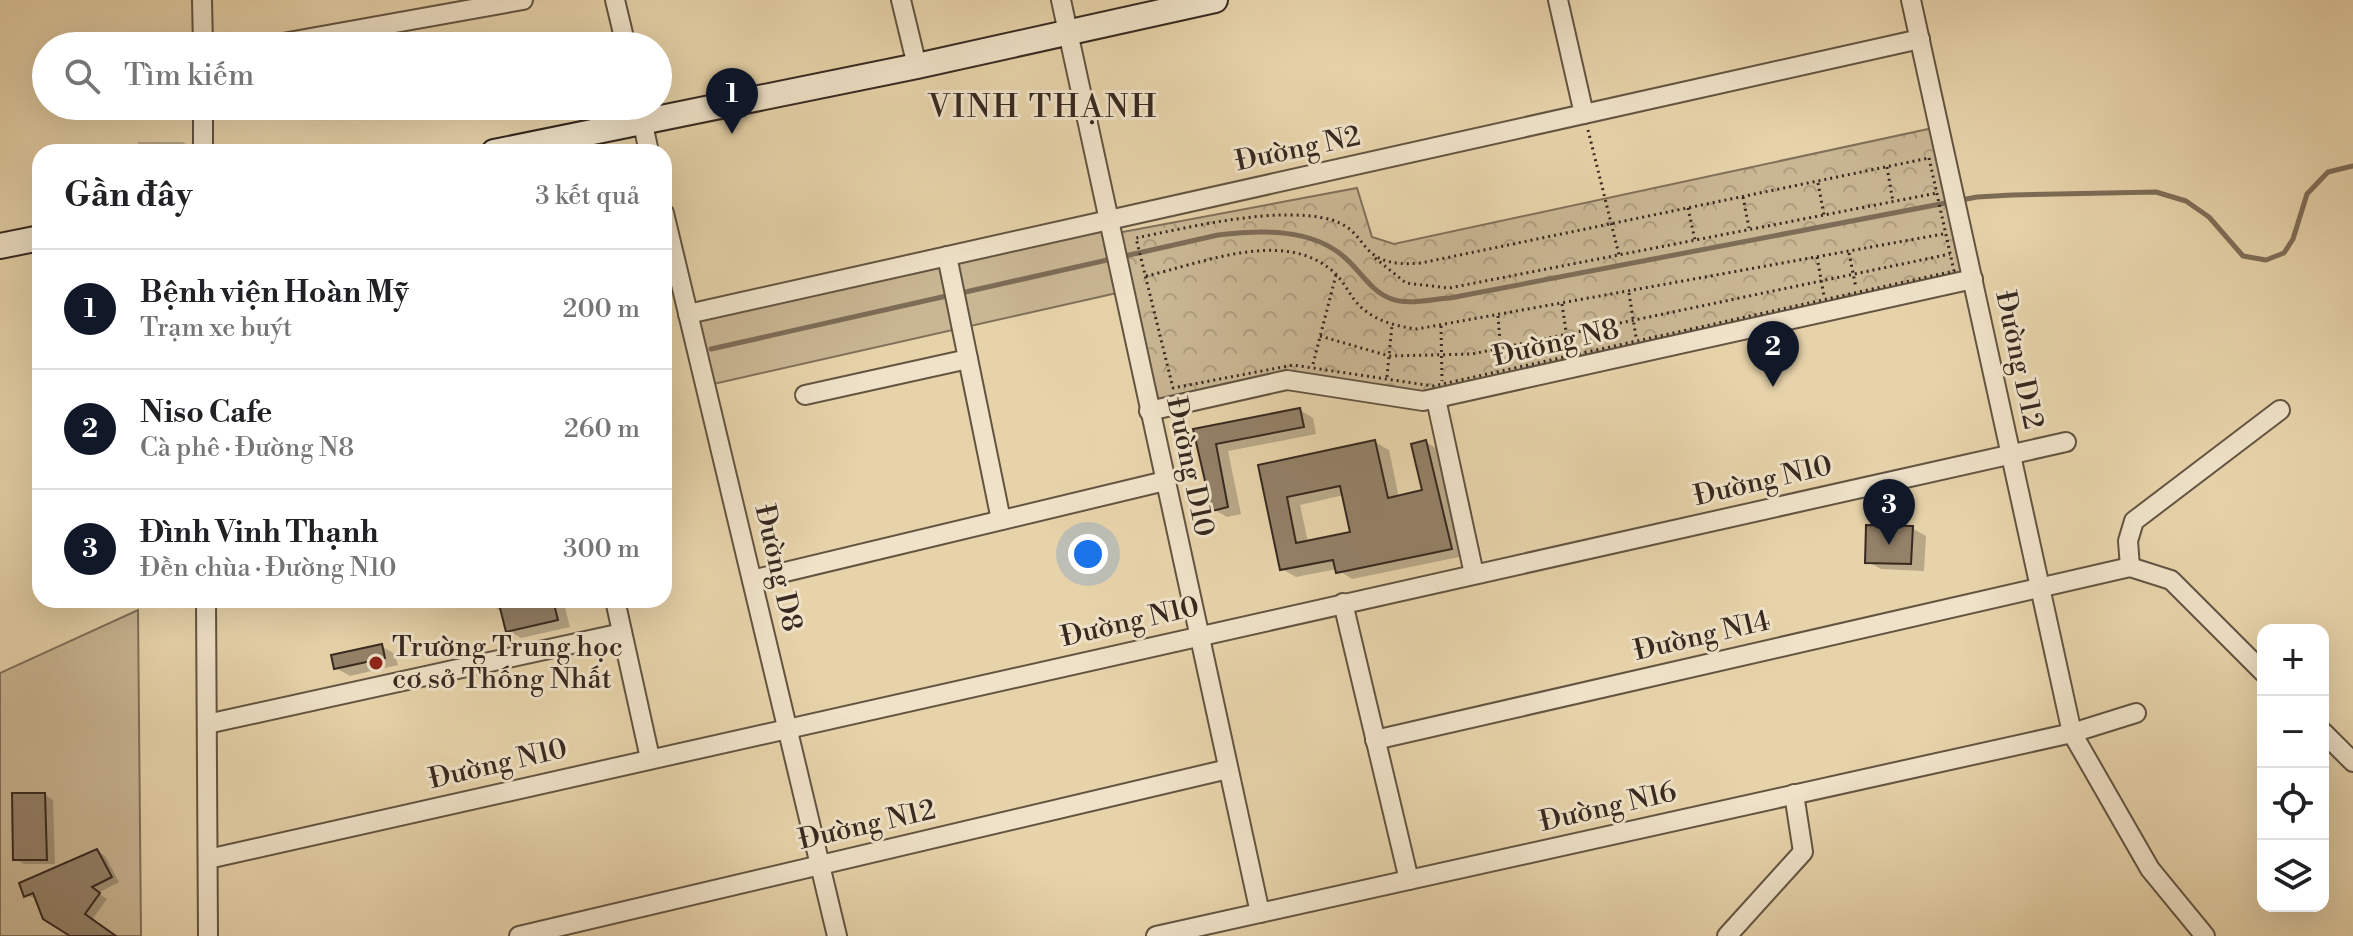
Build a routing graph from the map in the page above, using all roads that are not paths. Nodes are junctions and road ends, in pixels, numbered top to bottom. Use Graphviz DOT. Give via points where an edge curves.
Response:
graph roads {
  1 [pos="202,0"];
  2 [pos="523,0"];
  3 [pos="615,0"];
  4 [pos="901,0"];
  5 [pos="1061,0"];
  6 [pos="1558,0"];
  7 [pos="1911,0"];
  8 [pos="1209,1"];
  9 [pos="203,32"];
  10 [pos="344,32"];
  11 [pos="623,32"];
  12 [pos="1069,32"];
  13 [pos="1920,39"];
  14 [pos="917,66"];
  15 [pos="672,109"];
  16 [pos="1584,114"];
  17 [pos="203,120"];
  18 [pos="618,120"];
  19 [pos="642,120"];
  20 [pos="203,144"];
  21 [pos="525,144"];
  22 [pos="647,144"];
  23 [pos="1108,220"];
  24 [pos="32,240"];
  25 [pos="0,246"];
  26 [pos="947,256"];
  27 [pos="672,279"];
  28 [pos="1973,279"];
  29 [pos="688,314"];
  30 [pos="968,359"];
  31 [pos="1439,392"];
  32 [pos="805,395"];
  33 [pos="2280,410"];
  34 [pos="1149,411"];
  35 [pos="2066,442"];
  36 [pos="2011,454"];
  37 [pos="1165,481"];
  38 [pos="1001,520"];
  39 [pos="2130,567"];
  40 [pos="1474,574"];
  41 [pos="752,580"];
  42 [pos="2040,587"];
  43 [pos="1343,603"];
  44 [pos="206,608"];
  45 [pos="617,608"];
  46 [pos="622,633"];
  47 [pos="1199,635"];
  48 [pos="2257,666"];
  49 [pos="2136,713"];
  50 [pos="207,724"];
  51 [pos="787,727"];
  52 [pos="2072,733"];
  53 [pos="2329,738"];
  54 [pos="1375,740"];
  55 [pos="650,758"];
  56 [pos="2353,762"];
  57 [pos="1228,769"];
  58 [pos="1794,794"];
  59 [pos="208,859"];
  60 [pos="820,865"];
  61 [pos="1409,880"];
  62 [pos="1260,913"];
  63 [pos="1734,933"];
  64 [pos="208,936"];
  65 [pos="519,936"];
  66 [pos="837,936"];
  67 [pos="1156,936"];
  68 [pos="2205,936"];
  1 -- 9 [label="street"];
  2 -- 10 [label="street"];
  3 -- 11 [label="street"];
  4 -- 14 [label="street"];
  5 -- 12 [label="street, Đường D10"];
  6 -- 16 [label="street"];
  7 -- 13 [label="street, Đường D12"];
  8 -- 12 [label="main road"];
  12 -- 14 [label="main road"];
  12 -- 23 [label="street, Đường D10"];
  13 -- 16 [label="street, Đường N2"];
  13 -- 28 [label="street, Đường D12" via="1945,192"];
  14 -- 15 [label="main road"];
  16 -- 23 [label="street, Đường N2"];
  17 -- 20 [label="street"];
  18 -- 21 [label="main road"];
  19 -- 22 [label="street"];
  23 -- 26 [label="street, Đường N2"];
  23 -- 34 [label="street, Đường D10"];
  24 -- 25 [label="main road"];
  26 -- 29 [label="street, Đường N2"];
  26 -- 30 [label="street"];
  27 -- 29 [label="street, Đường D8"];
  28 -- 31 [label="street, Đường N8"];
  28 -- 36 [label="street, Đường D12"];
  29 -- 41 [label="street, Đường D8"];
  30 -- 32 [label="street"];
  30 -- 38 [label="street"];
  31 -- 34 [label="street, Đường N8" via="1423,401 1287,380"];
  31 -- 40 [label="street"];
  33 -- 39 [label="street" via="2134,521 2128,541"];
  34 -- 37 [label="street, Đường D10"];
  35 -- 36 [label="street, Đường N10"];
  36 -- 40 [label="street, Đường N10"];
  36 -- 42 [label="street, Đường D12"];
  37 -- 38 [label="street"];
  37 -- 47 [label="street, Đường D10"];
  38 -- 41 [label="street"];
  39 -- 42 [label="street, Đường N14"];
  39 -- 48 [label="street" via="2171,580"];
  40 -- 43 [label="street, Đường N10"];
  41 -- 51 [label="street, Đường D8"];
  42 -- 52 [label="street, Đường D12"];
  42 -- 54 [label="street, Đường N14"];
  43 -- 47 [label="street, Đường N10"];
  43 -- 54 [label="street"];
  44 -- 50 [label="street"];
  45 -- 46 [label="street"];
  46 -- 50 [label="street"];
  46 -- 55 [label="street"];
  47 -- 51 [label="street, Đường N10"];
  47 -- 57 [label="street, Đường D10"];
  49 -- 52 [label="street, Đường N16"];
  50 -- 59 [label="street"];
  51 -- 55 [label="street, Đường N10"];
  51 -- 60 [label="street, Đường D8"];
  52 -- 58 [label="street, Đường N16"];
  52 -- 68 [label="street, Đường D12" via="2150,869"];
  53 -- 56 [label="street"];
  54 -- 61 [label="street"];
  55 -- 59 [label="street, Đường N10"];
  57 -- 60 [label="street, Đường N12"];
  57 -- 62 [label="street, Đường D10"];
  58 -- 61 [label="street, Đường N16"];
  58 -- 63 [label="street" via="1803,852"];
  59 -- 64 [label="street"];
  60 -- 65 [label="street, Đường N12"];
  60 -- 66 [label="street, Đường D8"];
  61 -- 62 [label="street, Đường N16"];
  62 -- 67 [label="street, Đường N16"];
}
